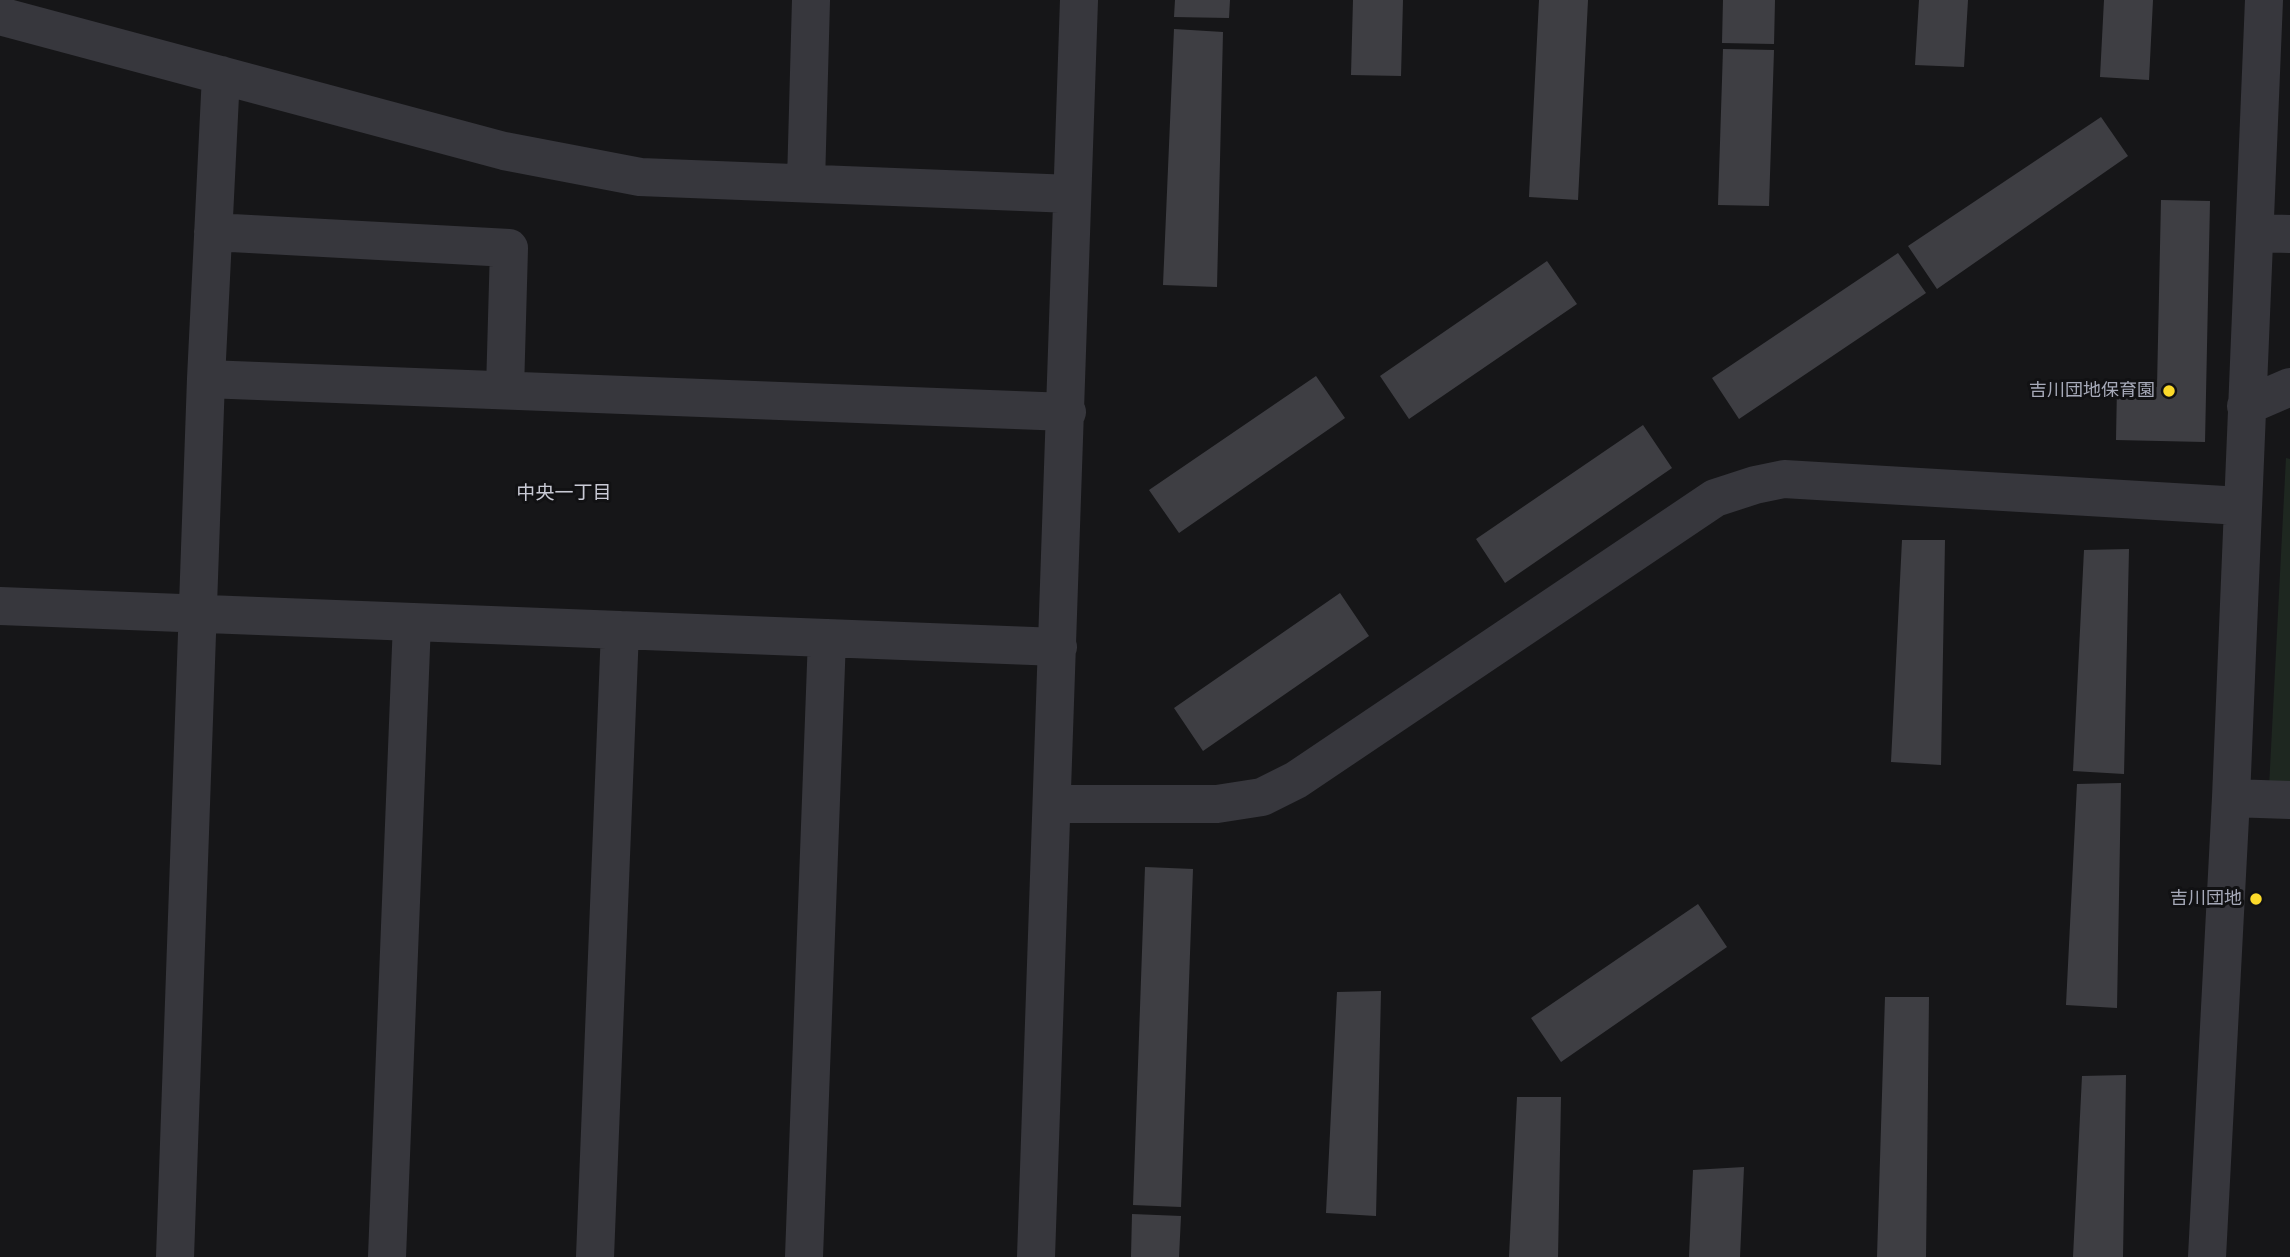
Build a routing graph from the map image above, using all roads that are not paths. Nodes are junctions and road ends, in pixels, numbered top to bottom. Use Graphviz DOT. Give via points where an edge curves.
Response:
graph roads {
  1 [pos="811,0"];
  2 [pos="1079,0"];
  3 [pos="2264,0"];
  4 [pos="0,16"];
  5 [pos="221,75"];
  6 [pos="806,183"];
  7 [pos="1072,194"];
  8 [pos="213,232"];
  9 [pos="2272,233"];
  10 [pos="206,379"];
  11 [pos="2290,387"];
  12 [pos="505,390"];
  13 [pos="2246,406"];
  14 [pos="1067,412"];
  15 [pos="2241,506"];
  16 [pos="0,606"];
  17 [pos="199,614"];
  18 [pos="412,622"];
  19 [pos="620,630"];
  20 [pos="827,638"];
  21 [pos="1058,647"];
  22 [pos="2231,798"];
  23 [pos="2290,800"];
  24 [pos="1053,804"];
  25 [pos="175,1257"];
  26 [pos="387,1257"];
  27 [pos="595,1257"];
  28 [pos="804,1257"];
  29 [pos="1036,1257"];
  30 [pos="2207,1257"];
  1 -- 6 [label="street"];
  2 -- 7 [label="street"];
  3 -- 9 [label="street"];
  4 -- 5 [label="street"];
  5 -- 6 [label="street" via="572,165 640,177"];
  5 -- 8 [label="street"];
  6 -- 7 [label="street"];
  7 -- 14 [label="street"];
  8 -- 10 [label="street"];
  8 -- 12 [label="street" via="509,248"];
  9 -- 13 [label="street"];
  10 -- 12 [label="street"];
  10 -- 17 [label="street"];
  11 -- 13 [label="street"];
  12 -- 14 [label="street"];
  13 -- 15 [label="street"];
  14 -- 21 [label="street"];
  15 -- 22 [label="street"];
  15 -- 24 [label="street" via="1784,479 1755,485 1715,498 1296,780 1262,797 1217,804"];
  16 -- 17 [label="street"];
  17 -- 18 [label="street"];
  17 -- 25 [label="street"];
  18 -- 19 [label="street"];
  18 -- 26 [label="street"];
  19 -- 20 [label="street"];
  19 -- 27 [label="street"];
  20 -- 21 [label="street"];
  20 -- 28 [label="street"];
  21 -- 24 [label="street"];
  22 -- 23 [label="street"];
  22 -- 30 [label="street"];
  24 -- 29 [label="street"];
}
